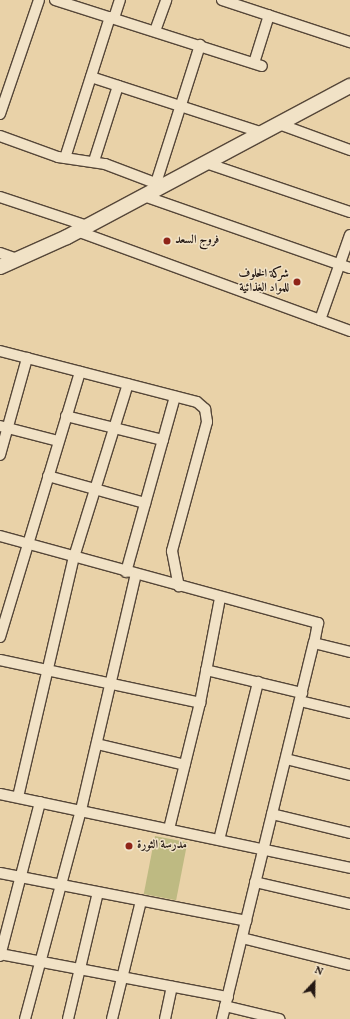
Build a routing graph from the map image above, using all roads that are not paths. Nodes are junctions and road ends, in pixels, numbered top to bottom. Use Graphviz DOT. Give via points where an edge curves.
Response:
graph roads {
  1 [pos="39,0"];
  2 [pos="55,0"];
  3 [pos="120,0"];
  4 [pos="166,0"];
  5 [pos="222,0"];
  6 [pos="268,15"];
  7 [pos="112,17"];
  8 [pos="155,31"];
  9 [pos="350,42"];
  10 [pos="200,45"];
  11 [pos="91,77"];
  12 [pos="118,86"];
  13 [pos="346,92"];
  14 [pos="180,106"];
  15 [pos="0,114"];
  16 [pos="278,124"];
  17 [pos="263,133"];
  18 [pos="0,136"];
  19 [pos="350,150"];
  20 [pos="65,158"];
  21 [pos="94,161"];
  22 [pos="206,163"];
  23 [pos="159,185"];
  24 [pos="144,196"];
  25 [pos="0,197"];
  26 [pos="350,212"];
  27 [pos="82,229"];
  28 [pos="350,235"];
  29 [pos="0,253"];
  30 [pos="17,259"];
  31 [pos="340,264"];
  32 [pos="0,267"];
  33 [pos="350,268"];
  34 [pos="320,320"];
  35 [pos="350,331"];
  36 [pos="0,351"];
  37 [pos="27,358"];
  38 [pos="80,372"];
  39 [pos="128,384"];
  40 [pos="175,397"];
  41 [pos="66,416"];
  42 [pos="4,427"];
  43 [pos="114,428"];
  44 [pos="163,440"];
  45 [pos="58,441"];
  46 [pos="0,455"];
  47 [pos="48,476"];
  48 [pos="95,489"];
  49 [pos="145,503"];
  50 [pos="0,536"];
  51 [pos="28,544"];
  52 [pos="74,557"];
  53 [pos="126,572"];
  54 [pos="136,574"];
  55 [pos="179,586"];
  56 [pos="0,596"];
  57 [pos="220,598"];
  58 [pos="10,599"];
  59 [pos="0,636"];
  60 [pos="314,643"];
  61 [pos="350,652"];
  62 [pos="0,660"];
  63 [pos="47,670"];
  64 [pos="206,670"];
  65 [pos="258,682"];
  66 [pos="111,684"];
  67 [pos="301,697"];
  68 [pos="200,704"];
  69 [pos="350,713"];
  70 [pos="97,744"];
  71 [pos="286,759"];
  72 [pos="185,765"];
  73 [pos="350,775"];
  74 [pos="0,794"];
  75 [pos="18,797"];
  76 [pos="40,802"];
  77 [pos="81,810"];
  78 [pos="272,814"];
  79 [pos="169,829"];
  80 [pos="350,833"];
  81 [pos="219,840"];
  82 [pos="264,849"];
  83 [pos="350,868"];
  84 [pos="0,873"];
  85 [pos="20,877"];
  86 [pos="255,882"];
  87 [pos="61,885"];
  88 [pos="98,892"];
  89 [pos="141,901"];
  90 [pos="350,904"];
  91 [pos="246,921"];
  92 [pos="242,938"];
  93 [pos="0,954"];
  94 [pos="41,961"];
  95 [pos="350,965"];
  96 [pos="80,969"];
  97 [pos="122,977"];
  98 [pos="172,987"];
  99 [pos="226,1002"];
  100 [pos="25,1019"];
  101 [pos="68,1019"];
  102 [pos="112,1019"];
  103 [pos="165,1019"];
  104 [pos="222,1019"];
  105 [pos="279,1019"];
  1 -- 15 [label="street"];
  2 -- 7 [label="street"];
  3 -- 7 [label="street"];
  4 -- 8 [label="street"];
  5 -- 6 [label="street"];
  6 -- 9 [label="street"];
  6 -- 10 [label="street" via="258,64"];
  7 -- 8 [label="street"];
  7 -- 11 [label="street"];
  8 -- 10 [label="street"];
  10 -- 14 [label="street"];
  11 -- 12 [label="street"];
  11 -- 20 [label="street"];
  12 -- 14 [label="street"];
  12 -- 21 [label="street"];
  13 -- 16 [label="main road"];
  14 -- 17 [label="street"];
  14 -- 23 [label="street"];
  16 -- 17 [label="main road"];
  16 -- 19 [label="street"];
  17 -- 22 [label="main road"];
  18 -- 20 [label="street"];
  20 -- 21 [label="street"];
  21 -- 23 [label="street"];
  22 -- 23 [label="main road"];
  22 -- 26 [label="street"];
  23 -- 24 [label="main road"];
  24 -- 27 [label="main road"];
  24 -- 31 [label="street"];
  25 -- 27 [label="street"];
  27 -- 30 [label="main road"];
  27 -- 34 [label="street"];
  28 -- 31 [label="street"];
  29 -- 30 [label="street"];
  30 -- 32 [label="main road"];
  31 -- 33 [label="street"];
  31 -- 34 [label="street"];
  34 -- 35 [label="street"];
  36 -- 37 [label="street"];
  37 -- 38 [label="street"];
  37 -- 42 [label="street"];
  38 -- 39 [label="street"];
  38 -- 41 [label="street"];
  39 -- 40 [label="street"];
  39 -- 43 [label="street"];
  40 -- 44 [label="street"];
  40 -- 55 [label="street" via="202,405 207,422 172,551"];
  41 -- 43 [label="street"];
  41 -- 45 [label="street"];
  42 -- 45 [label="street"];
  42 -- 46 [label="street"];
  43 -- 44 [label="street"];
  43 -- 48 [label="street"];
  44 -- 49 [label="street"];
  45 -- 47 [label="street"];
  47 -- 48 [label="street"];
  47 -- 51 [label="street"];
  48 -- 49 [label="street"];
  48 -- 52 [label="street"];
  49 -- 53 [label="street"];
  50 -- 51 [label="street"];
  51 -- 52 [label="street"];
  51 -- 58 [label="street"];
  52 -- 53 [label="street"];
  52 -- 63 [label="street"];
  53 -- 54 [label="street"];
  54 -- 55 [label="street"];
  54 -- 66 [label="street"];
  55 -- 57 [label="street"];
  56 -- 58 [label="street"];
  57 -- 60 [label="street" via="318,624"];
  57 -- 64 [label="street"];
  58 -- 59 [label="street"];
  60 -- 61 [label="street"];
  60 -- 67 [label="street"];
  62 -- 63 [label="street"];
  63 -- 66 [label="street"];
  63 -- 75 [label="street"];
  64 -- 65 [label="street"];
  64 -- 68 [label="street"];
  65 -- 67 [label="street"];
  65 -- 81 [label="street"];
  66 -- 68 [label="street"];
  66 -- 70 [label="street"];
  67 -- 69 [label="street"];
  67 -- 71 [label="street"];
  68 -- 72 [label="street"];
  70 -- 72 [label="street"];
  70 -- 77 [label="street"];
  71 -- 73 [label="street"];
  71 -- 78 [label="street"];
  72 -- 79 [label="street"];
  74 -- 75 [label="street"];
  75 -- 76 [label="street"];
  76 -- 77 [label="street"];
  76 -- 85 [label="street"];
  77 -- 79 [label="street"];
  77 -- 87 [label="street"];
  78 -- 80 [label="street"];
  78 -- 82 [label="street"];
  79 -- 81 [label="street"];
  81 -- 82 [label="street"];
  82 -- 83 [label="street"];
  82 -- 86 [label="street"];
  84 -- 85 [label="street"];
  85 -- 87 [label="street"];
  85 -- 93 [label="street"];
  86 -- 90 [label="street"];
  86 -- 91 [label="street"];
  87 -- 88 [label="street"];
  87 -- 94 [label="street"];
  88 -- 89 [label="street"];
  88 -- 96 [label="street"];
  89 -- 91 [label="street"];
  89 -- 97 [label="street"];
  91 -- 92 [label="street"];
  92 -- 95 [label="street"];
  92 -- 99 [label="street"];
  93 -- 94 [label="street"];
  94 -- 96 [label="street"];
  94 -- 100 [label="street"];
  96 -- 97 [label="street"];
  96 -- 101 [label="street"];
  97 -- 98 [label="street"];
  97 -- 102 [label="street"];
  98 -- 99 [label="street"];
  98 -- 103 [label="street"];
  99 -- 104 [label="street"];
  99 -- 105 [label="street"];
}
